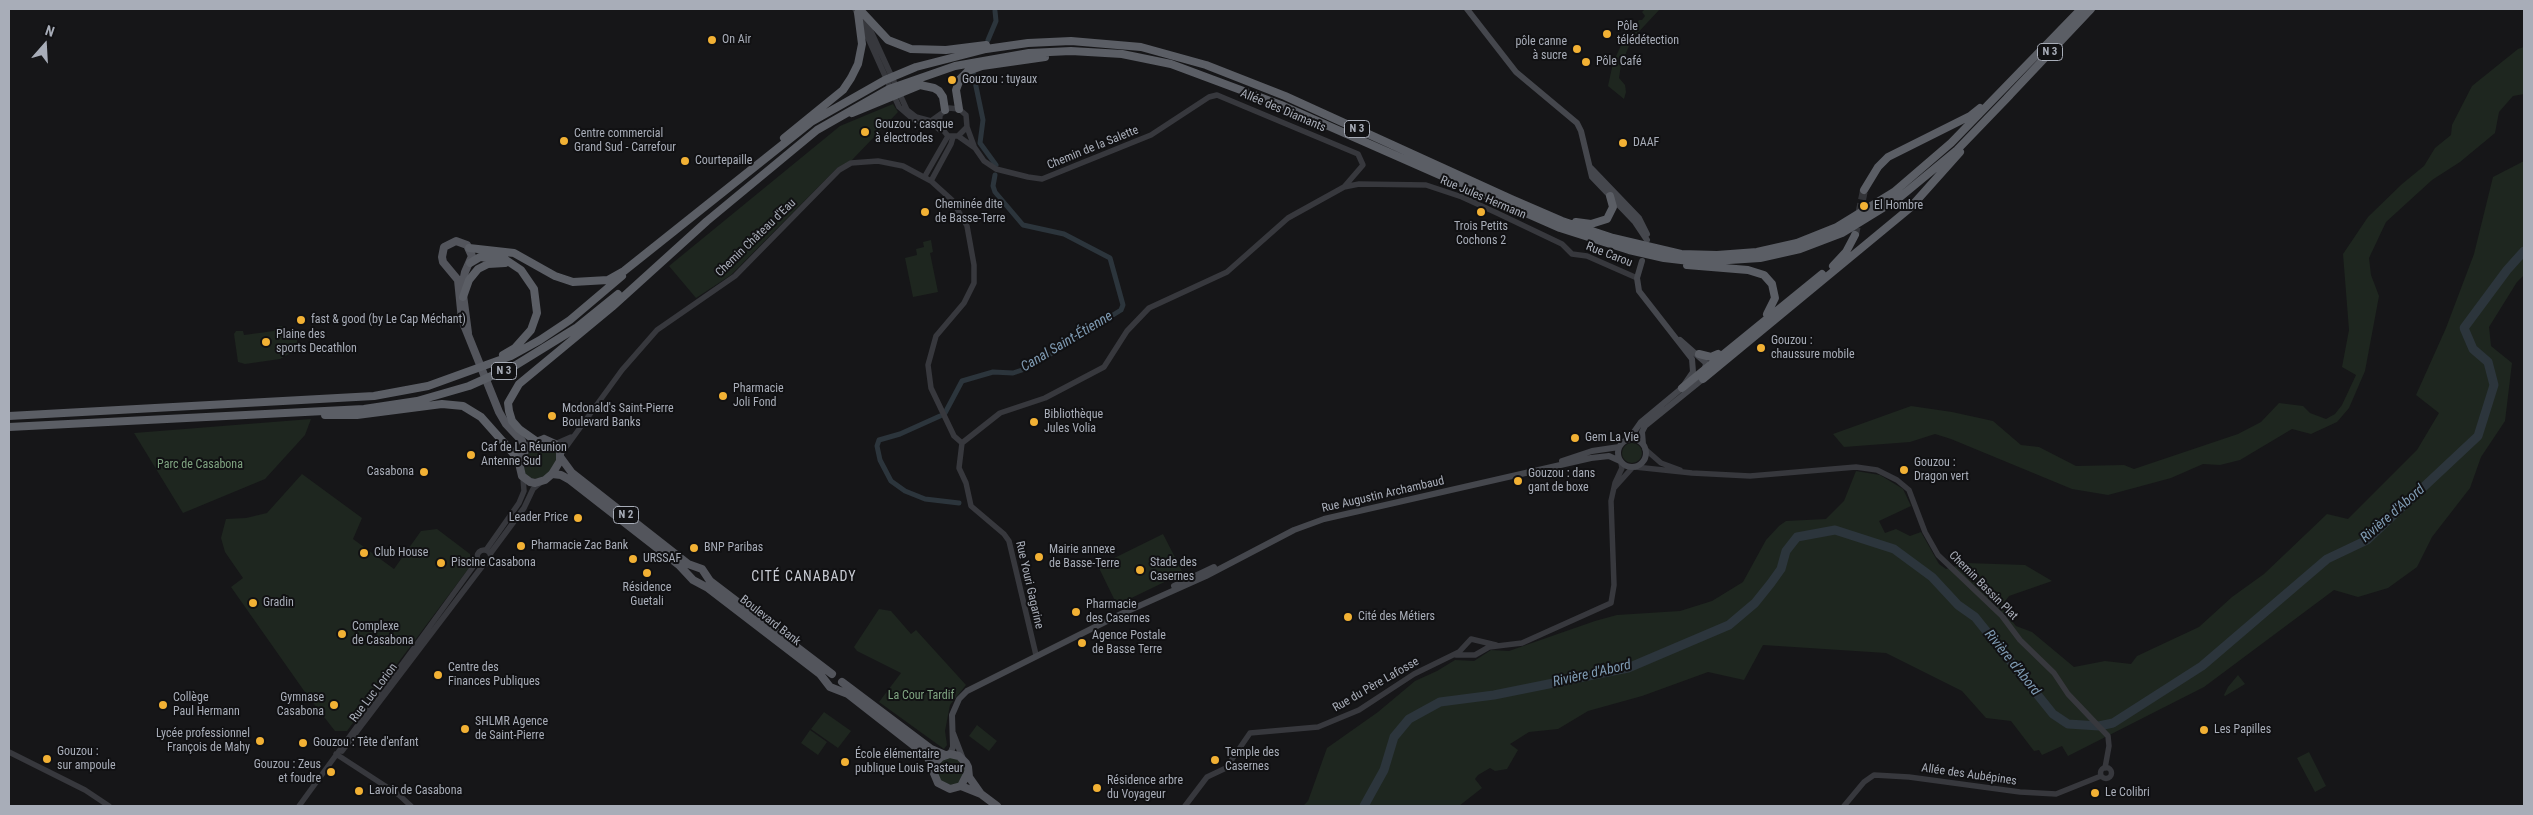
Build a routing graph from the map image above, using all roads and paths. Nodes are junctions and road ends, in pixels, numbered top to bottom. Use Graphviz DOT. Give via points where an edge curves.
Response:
graph roads {
  1 [pos="1467,9"];
  2 [pos="2081,9"];
  3 [pos="2091,9"];
  4 [pos="859,10"];
  5 [pos="1028,43"];
  6 [pos="1105,53"];
  7 [pos="2001,92"];
  8 [pos="1217,95"];
  9 [pos="2010,95"];
  10 [pos="959,109"];
  11 [pos="942,113"];
  12 [pos="920,121"];
  13 [pos="967,128"];
  14 [pos="817,130"];
  15 [pos="940,130"];
  16 [pos="953,136"];
  17 [pos="974,148"];
  18 [pos="764,159"];
  19 [pos="1587,161"];
  20 [pos="925,176"];
  21 [pos="932,181"];
  22 [pos="1470,181"];
  23 [pos="1596,182"];
  24 [pos="1344,187"];
  25 [pos="1864,190"];
  26 [pos="1610,196"];
  27 [pos="1624,203"];
  28 [pos="698,212"];
  29 [pos="1855,235"];
  30 [pos="690,236"];
  31 [pos="469,248"];
  32 [pos="1629,250"];
  33 [pos="1572,254"];
  34 [pos="1642,261"];
  35 [pos="514,264"];
  36 [pos="468,265"];
  37 [pos="452,270"];
  38 [pos="1637,278"];
  39 [pos="463,297"];
  40 [pos="1757,327"];
  41 [pos="468,333"];
  42 [pos="1735,344"];
  43 [pos="1695,357"];
  44 [pos="480,368"];
  45 [pos="1706,368"];
  46 [pos="1703,379"];
  47 [pos="1682,388"];
  48 [pos="280,412"];
  49 [pos="9,416"];
  50 [pos="9,427"];
  51 [pos="514,432"];
  52 [pos="571,437"];
  53 [pos="1630,439"];
  54 [pos="536,441"];
  55 [pos="962,443"];
  56 [pos="555,444"];
  57 [pos="1644,446"];
  58 [pos="1619,448"];
  59 [pos="525,450"];
  60 [pos="561,456"];
  61 [pos="1620,462"];
  62 [pos="519,463"];
  63 [pos="1634,467"];
  64 [pos="1692,473"];
  65 [pos="552,474"];
  66 [pos="522,476"];
  67 [pos="1514,476"];
  68 [pos="541,482"];
  69 [pos="1614,489"];
  70 [pos="488,552"];
  71 [pos="478,560"];
  72 [pos="484,564"];
  73 [pos="695,567"];
  74 [pos="705,574"];
  75 [pos="690,576"];
  76 [pos="697,582"];
  77 [pos="1480,643"];
  78 [pos="1496,645"];
  79 [pos="1466,650"];
  80 [pos="1480,650"];
  81 [pos="1036,655"];
  82 [pos="832,674"];
  83 [pos="827,682"];
  84 [pos="842,682"];
  85 [pos="836,689"];
  86 [pos="953,732"];
  87 [pos="345,747"];
  88 [pos="9,752"];
  89 [pos="947,754"];
  90 [pos="337,755"];
  91 [pos="963,760"];
  92 [pos="347,762"];
  93 [pos="934,767"];
  94 [pos="968,772"];
  95 [pos="2101,776"];
  96 [pos="961,786"];
  97 [pos="981,794"];
  98 [pos="109,806"];
  99 [pos="298,806"];
  100 [pos="411,806"];
  101 [pos="997,806"];
  102 [pos="1185,806"];
  103 [pos="1844,806"];
  1 -- 19 [label="main road" via="1516,72 1577,123"];
  2 -- 7 [label="highway, N 3"];
  3 -- 9 [label="highway, N 3"];
  4 -- 5 [label="highway" via="888,40 911,50"];
  4 -- 12 [label="street" via="899,107 908,117"];
  4 -- 18 [label="highway" via="862,44 851,78 843,90 795,127"];
  5 -- 18 [label="highway, N 3" via="953,56 885,80 832,108"];
  5 -- 22 [label="highway, N 3" via="1106,43 1174,54 1285,96"];
  6 -- 10 [label="highway" via="1032,58 974,68 958,85"];
  6 -- 14 [label="highway, N 3" via="1029,53 955,66 889,89"];
  6 -- 32 [label="highway, N 3" via="1155,60 1203,74 1560,228"];
  7 -- 22 [label="highway, N 3" via="1922,169 1872,207 1812,237 1757,252 1681,254 1631,244 1562,221"];
  7 -- 25 [label="highway" via="1970,116 1888,157"];
  8 -- 17 [label="street, Chemin de la Salette" via="1151,135 1042,178 996,169"];
  8 -- 24 [label="street, Allée des Diamants" via="1358,154 1363,165"];
  9 -- 32 [label="highway, N 3" via="1957,150 1899,198 1851,228 1816,244 1760,258 1720,262 1664,258"];
  9 -- 46 [label="highway" via="1910,208"];
  10 -- 11 [label="street"];
  10 -- 13 [label="street" via="966,115"];
  11 -- 12 [label="street" via="931,121"];
  11 -- 14 [label="highway" via="943,97 939,91 920,85"];
  11 -- 15 [label="street"];
  12 -- 15 [label="street"];
  13 -- 16 [label="street"];
  13 -- 17 [label="street, Chemin de la Salette"];
  14 -- 30 [label="highway, N 3"];
  15 -- 16 [label="street"];
  16 -- 17 [label="street, Chemin de la Salette"];
  16 -- 20 [label="street"];
  16 -- 21 [label="street"];
  18 -- 28 [label="highway, N 3"];
  19 -- 23 [label="main road"];
  19 -- 27 [label="main road"];
  20 -- 21 [label="street, Chemin Château d'Eau"];
  20 -- 52 [label="street, Chemin Château d'Eau" via="903,166 878,161 851,163 838,170 735,276 657,330"];
  21 -- 55 [label="street, Chemin Château d'Eau" via="945,191 961,213 969,234 974,264 971,291 936,336 928,365 931,388 954,436"];
  22 -- 26 [label="highway, N 3" via="1586,224 1607,219 1613,207"];
  23 -- 26 [label="main road"];
  23 -- 27 [label="main road"];
  24 -- 33 [label="street, Rue Jules Hermann" via="1359,184 1436,187 1562,244"];
  24 -- 55 [label="street, Rue Jules Hermann" via="1288,218 1227,272 1155,304 1128,331 1104,367 1045,398 1000,413"];
  26 -- 27 [label="main road" via="1640,227 1646,240 1648,232 1644,225"];
  28 -- 31 [label="highway, N 3" via="608,280 581,283 563,279 514,253"];
  28 -- 44 [label="highway, N 3" via="570,320 511,356"];
  29 -- 40 [label="highway" via="1836,263"];
  30 -- 48 [label="highway, N 3" via="576,328 494,376 444,394 390,406"];
  30 -- 54 [label="highway, N 3" via="512,393 508,403 512,421"];
  31 -- 36 [label="main road" via="472,256"];
  31 -- 37 [label="main road" via="456,241 444,247 443,262"];
  32 -- 40 [label="highway, N 3" via="1702,268 1748,270 1764,275 1772,284 1775,298 1770,311"];
  33 -- 38 [label="street, Rue Carou" via="1587,256"];
  34 -- 38 [label="main road"];
  35 -- 36 [label="highway" via="480,257"];
  35 -- 39 [label="highway" via="501,262 484,266 469,280"];
  35 -- 44 [label="highway, N 3" via="527,276 534,289 538,303 535,322 515,348"];
  36 -- 37 [label="main road" via="463,270"];
  36 -- 39 [label="main road" via="463,279"];
  37 -- 41 [label="main road, N 3" via="460,284 460,316"];
  38 -- 43 [label="main road" via="1645,301"];
  39 -- 41 [label="main road, N 3"];
  40 -- 42 [label="highway"];
  41 -- 51 [label="main road, N 3" via="499,412"];
  42 -- 43 [label="highway" via="1712,357"];
  42 -- 45 [label="highway"];
  43 -- 45 [label="main road" via="1706,363"];
  43 -- 47 [label="main road" via="1693,372"];
  44 -- 49 [label="highway, N 3" via="428,386 374,396"];
  45 -- 46 [label="main road"];
  45 -- 47 [label="highway"];
  46 -- 57 [label="main road" via="1646,426 1642,432"];
  47 -- 53 [label="main road" via="1641,422"];
  48 -- 50 [label="highway, N 3"];
  48 -- 62 [label="highway, N 3" via="357,415 452,403 481,417"];
  51 -- 54 [label="main road"];
  51 -- 59 [label="main road, N 3"];
  52 -- 56 [label="street"];
  52 -- 60 [label="street, Chemin Château d'Eau"];
  53 -- 57 [label="main road" via="1636,439"];
  53 -- 58 [label="main road"];
  54 -- 56 [label="main road" via="544,439"];
  54 -- 59 [label="main road"];
  55 -- 81 [label="street, Rue Youri Gagarine" via="959,468 971,506 1009,541"];
  56 -- 60 [label="main road, N 2"];
  57 -- 63 [label="main road" via="1644,460"];
  57 -- 64 [label="street, Chemin Bassin Plat" via="1661,463"];
  58 -- 61 [label="main road"];
  58 -- 67 [label="main road, Rue Augustin Archambaud" via="1592,451"];
  59 -- 62 [label="main road"];
  60 -- 65 [label="main road"];
  60 -- 73 [label="main road, N 2" via="572,474"];
  61 -- 63 [label="main road"];
  61 -- 67 [label="main road, Rue Augustin Archambaud" via="1614,457 1601,456"];
  61 -- 69 [label="street" via="1622,468"];
  62 -- 66 [label="main road"];
  63 -- 64 [label="street, Chemin Bassin Plat"];
  63 -- 69 [label="street"];
  64 -- 95 [label="street, Chemin Bassin Plat" via="1760,476 1856,467 1877,470 1904,485 1938,555 2002,616 2108,736 2110,746 2105,768 2111,775"];
  65 -- 68 [label="main road"];
  65 -- 75 [label="main road, N 2" via="570,480"];
  66 -- 68 [label="main road" via="530,482"];
  66 -- 70 [label="street" via="525,485 519,504"];
  67 -- 81 [label="main road, Rue Augustin Archambaud" via="1324,519 1294,530 1206,576"];
  68 -- 70 [label="street"];
  69 -- 78 [label="street" via="1611,507 1614,585 1613,598 1608,605 1522,643"];
  70 -- 71 [label="street, Rue Luc Lorion" via="478,553"];
  70 -- 72 [label="street, Rue Luc Lorion" via="489,561"];
  71 -- 72 [label="street"];
  71 -- 90 [label="street, Rue Luc Lorion"];
  72 -- 87 [label="street, Rue Luc Lorion"];
  73 -- 74 [label="main road, N 2"];
  73 -- 75 [label="main road"];
  74 -- 76 [label="main road"];
  74 -- 82 [label="main road, Boulevard Bank / N 2"];
  75 -- 76 [label="main road, N 2"];
  76 -- 83 [label="main road, Boulevard Bank / N 2"];
  77 -- 78 [label="street"];
  77 -- 79 [label="street" via="1471,639 1466,642"];
  77 -- 80 [label="street"];
  78 -- 80 [label="street"];
  79 -- 80 [label="street" via="1475,654"];
  79 -- 102 [label="street, Rue du Père Lafosse" via="1414,674 1359,710 1334,721 1303,730 1250,733 1226,768 1207,777"];
  81 -- 86 [label="main road, Rue Augustin Archambaud" via="966,690 954,707"];
  82 -- 83 [label="main road"];
  82 -- 84 [label="main road, N 2" via="840,676"];
  83 -- 85 [label="main road, N 2"];
  84 -- 85 [label="main road"];
  84 -- 89 [label="main road, N 2" via="930,750"];
  85 -- 93 [label="main road, N 2" via="848,694 926,755"];
  86 -- 89 [label="main road, Rue Augustin Archambaud" via="953,747"];
  86 -- 91 [label="main road, Rue Augustin Archambaud"];
  87 -- 90 [label="street, Rue Luc Lorion"];
  87 -- 92 [label="street"];
  88 -- 98 [label="street" via="85,790"];
  89 -- 91 [label="main road, N 2"];
  89 -- 93 [label="main road"];
  90 -- 92 [label="street"];
  90 -- 99 [label="street, Rue Luc Lorion"];
  91 -- 94 [label="main road, N 2"];
  92 -- 100 [label="street"];
  93 -- 96 [label="main road, N 2" via="934,776 941,786 950,789"];
  94 -- 96 [label="main road"];
  94 -- 97 [label="main road, N 2"];
  95 -- 103 [label="street, Allée des Aubépines" via="2056,794 2038,794 1874,775"];
  96 -- 97 [label="main road, N 2"];
  97 -- 101 [label="main road, N 2"];
}
